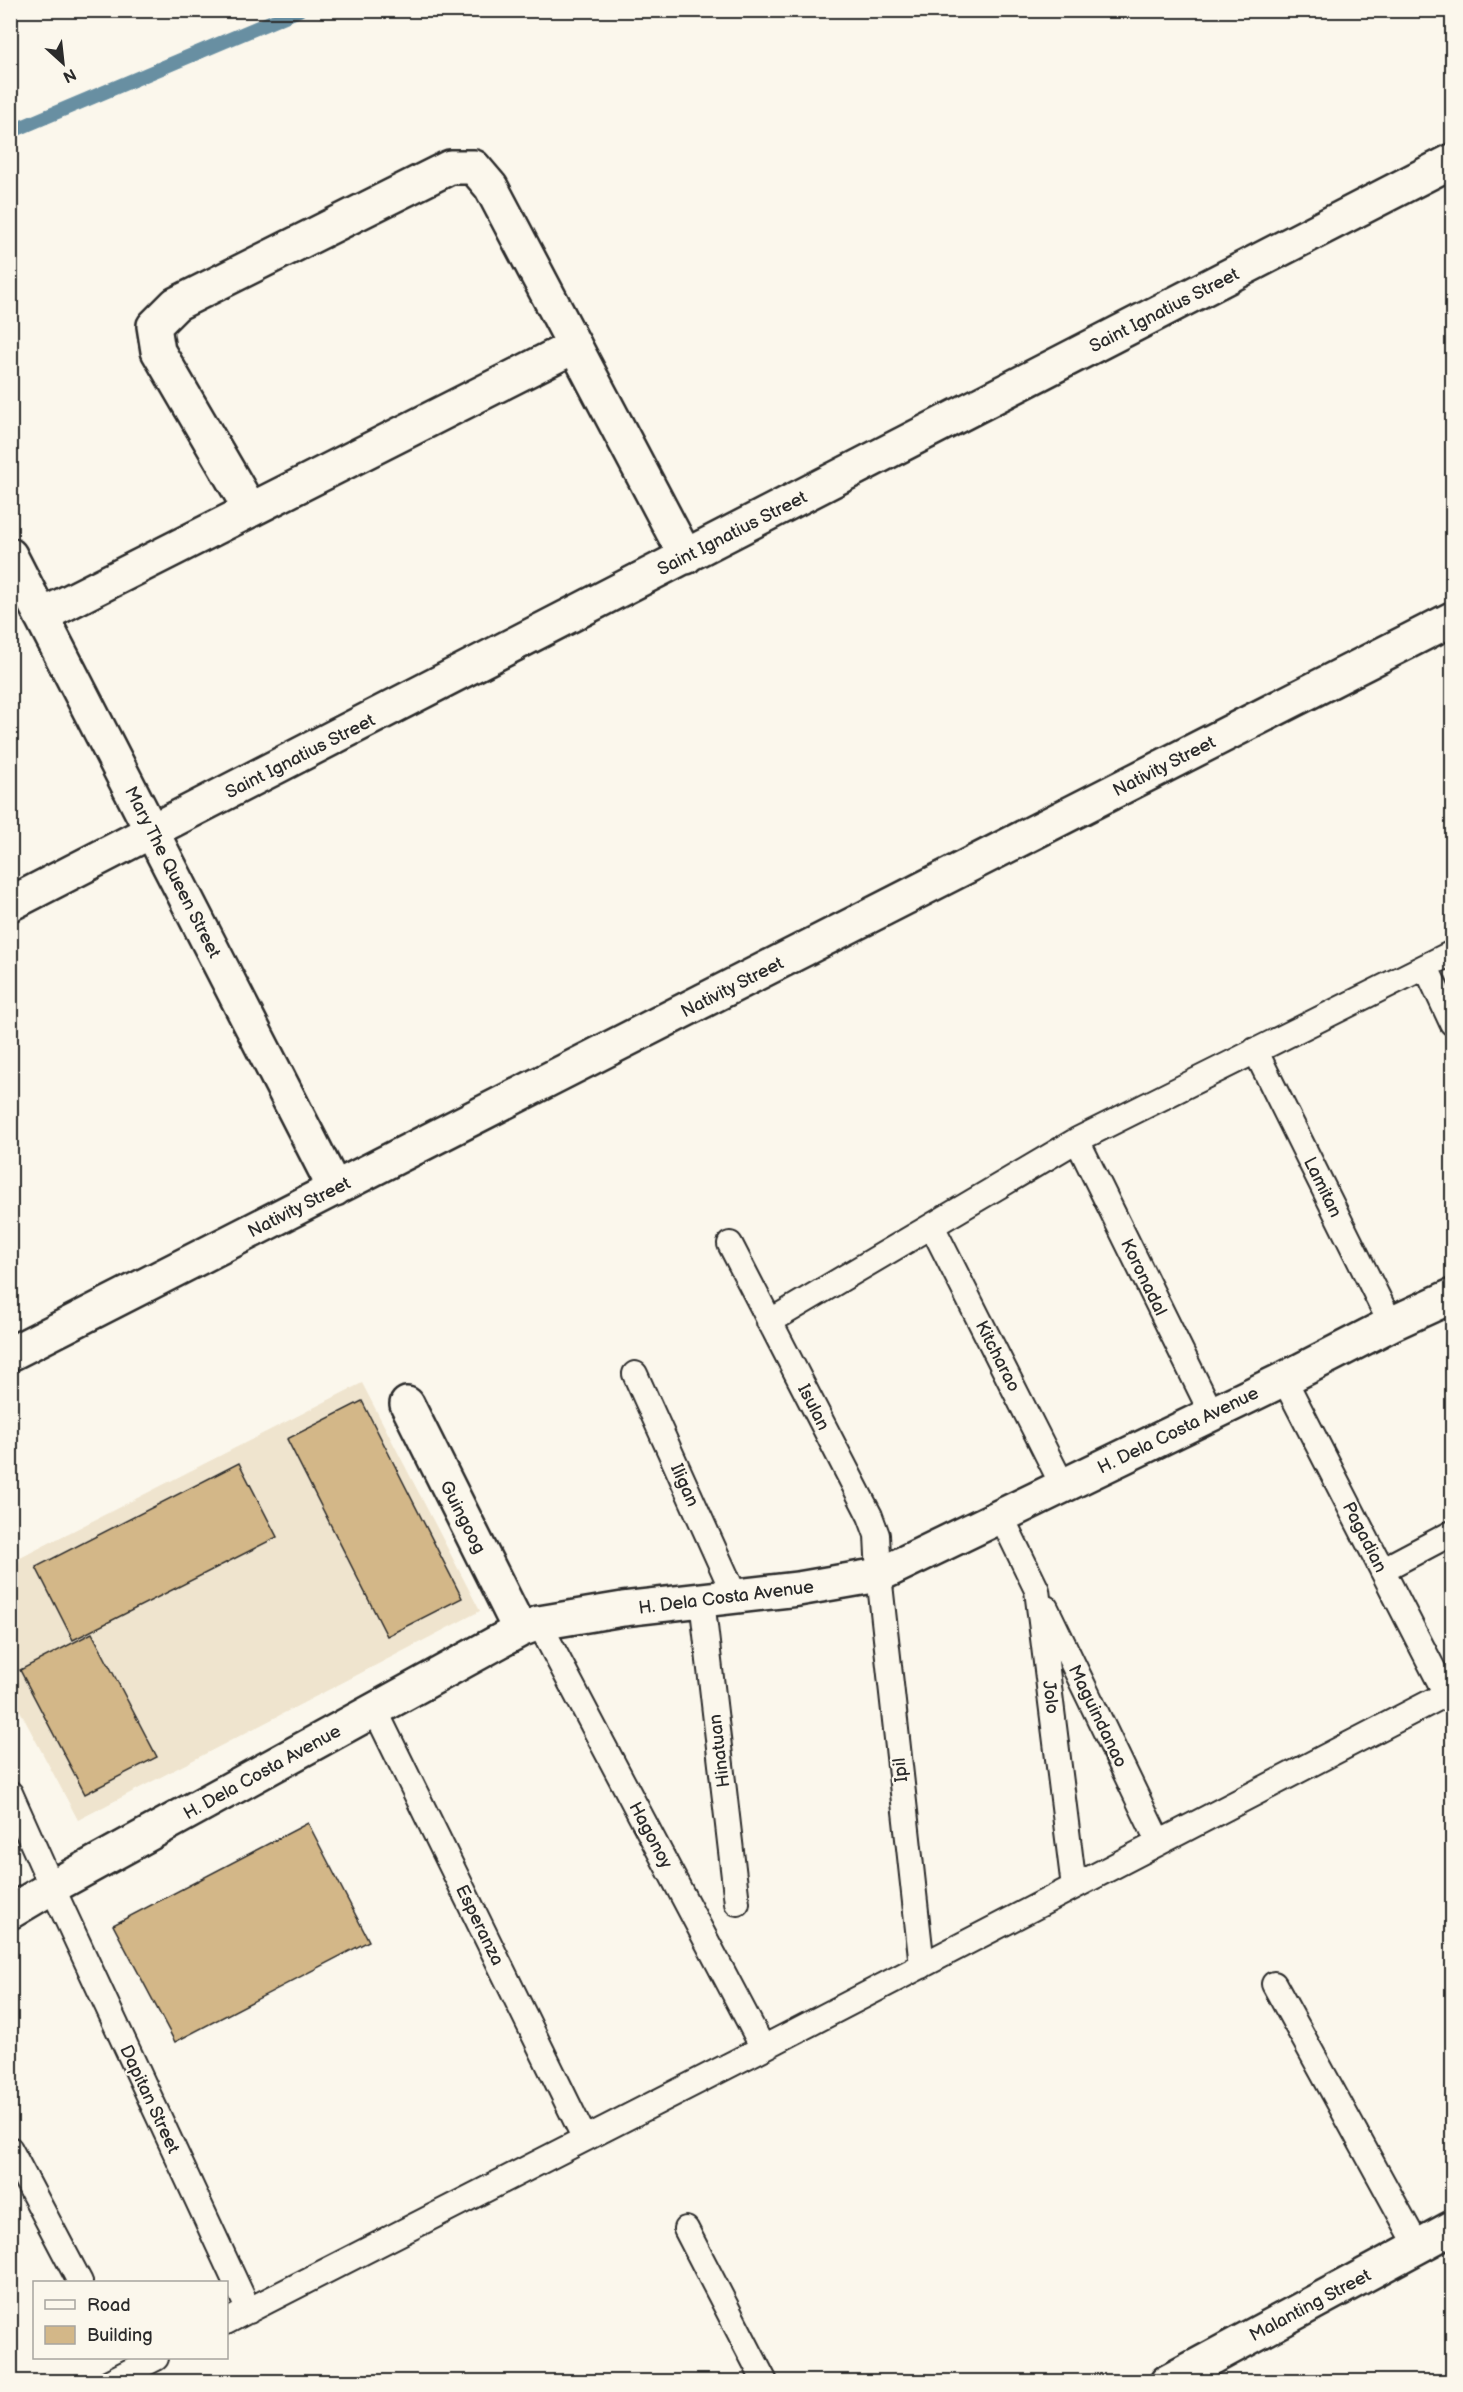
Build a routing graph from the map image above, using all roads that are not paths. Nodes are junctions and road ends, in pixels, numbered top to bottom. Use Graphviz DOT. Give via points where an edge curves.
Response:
graph roads {
  1 [pos="1452,162"];
  2 [pos="574,346"];
  3 [pos="249,509"];
  4 [pos="10,555"];
  5 [pos="686,557"];
  6 [pos="41,616"];
  7 [pos="1452,619"];
  8 [pos="153,832"];
  9 [pos="10,904"];
  10 [pos="1452,953"];
  11 [pos="1426,967"];
  12 [pos="1452,1023"];
  13 [pos="1255,1050"];
  14 [pos="1077,1140"];
  15 [pos="335,1189"];
  16 [pos="932,1227"];
  17 [pos="730,1244"];
  18 [pos="1452,1296"];
  19 [pos="770,1322"];
  20 [pos="1391,1324"];
  21 [pos="10,1354"];
  22 [pos="635,1374"];
  23 [pos="1284,1379"];
  24 [pos="407,1404"];
  25 [pos="1212,1414"];
  26 [pos="1063,1486"];
  27 [pos="1001,1516"];
  28 [pos="1452,1533"];
  29 [pos="1382,1570"];
  30 [pos="879,1575"];
  31 [pos="1037,1590"];
  32 [pos="735,1596"];
  33 [pos="702,1600"];
  34 [pos="530,1626"];
  35 [pos="1449,1693"];
  36 [pos="375,1710"];
  37 [pos="10,1793"];
  38 [pos="1159,1842"];
  39 [pos="52,1887"];
  40 [pos="1074,1887"];
  41 [pos="737,1903"];
  42 [pos="10,1912"];
  43 [pos="922,1966"];
  44 [pos="1274,1984"];
  45 [pos="763,2048"];
  46 [pos="585,2139"];
  47 [pos="10,2149"];
  48 [pos="1452,2228"];
  49 [pos="686,2229"];
  50 [pos="1418,2247"];
  51 [pos="79,2281"];
  52 [pos="249,2311"];
  53 [pos="228,2321"];
  54 [pos="153,2359"];
  55 [pos="119,2370"];
  56 [pos="765,2382"];
  57 [pos="1167,2382"];
  1 -- 5 [label="street, Saint Ignatius Street"];
  2 -- 3 [label="street"];
  2 -- 3 [label="street" via="491,187 474,167 450,167 176,304 154,326 158,351"];
  2 -- 5 [label="street"];
  3 -- 6 [label="street"];
  4 -- 6 [label="street, Mary The Queen Street"];
  5 -- 8 [label="street, Saint Ignatius Street"];
  6 -- 8 [label="street, Mary The Queen Street"];
  7 -- 15 [label="street, Nativity Street"];
  8 -- 9 [label="street, Saint Ignatius Street"];
  8 -- 15 [label="street, Mary The Queen Street"];
  10 -- 11 [label="lane"];
  11 -- 12 [label="lane"];
  11 -- 13 [label="lane"];
  13 -- 14 [label="lane"];
  13 -- 20 [label="lane, Lamitan"];
  14 -- 16 [label="lane"];
  14 -- 25 [label="lane, Koronadal"];
  15 -- 21 [label="street, Nativity Street"];
  16 -- 19 [label="lane"];
  16 -- 26 [label="lane, Kitcharao"];
  17 -- 19 [label="lane, Isulan"];
  18 -- 20 [label="street, H. Dela Costa Avenue"];
  19 -- 30 [label="lane, Isulan" via="870,1516 877,1535"];
  20 -- 23 [label="street, H. Dela Costa Avenue"];
  22 -- 32 [label="lane, Iligan"];
  23 -- 25 [label="street, H. Dela Costa Avenue"];
  23 -- 29 [label="lane, Pagadian"];
  24 -- 34 [label="street, Guingoog"];
  25 -- 26 [label="street, H. Dela Costa Avenue"];
  26 -- 27 [label="street, H. Dela Costa Avenue"];
  27 -- 30 [label="street, H. Dela Costa Avenue"];
  27 -- 31 [label="lane, Jolo"];
  28 -- 29 [label="lane"];
  29 -- 35 [label="lane, Pagadian"];
  30 -- 32 [label="street, H. Dela Costa Avenue"];
  30 -- 43 [label="lane, Ipil"];
  31 -- 38 [label="lane, Maguindanao"];
  31 -- 40 [label="lane, Jolo"];
  32 -- 33 [label="street, H. Dela Costa Avenue"];
  33 -- 34 [label="street, H. Dela Costa Avenue"];
  33 -- 41 [label="lane, Hinatuan"];
  34 -- 36 [label="street, H. Dela Costa Avenue"];
  34 -- 45 [label="lane, Hagonoy"];
  35 -- 38 [label="lane"];
  36 -- 39 [label="street, H. Dela Costa Avenue"];
  36 -- 46 [label="lane, Esperanza"];
  37 -- 39 [label="lane, Dapitan Street"];
  38 -- 40 [label="lane"];
  39 -- 42 [label="street, H. Dela Costa Avenue"];
  39 -- 52 [label="lane, Dapitan Street"];
  40 -- 43 [label="lane"];
  43 -- 45 [label="lane"];
  44 -- 50 [label="lane"];
  45 -- 46 [label="lane"];
  46 -- 52 [label="lane"];
  47 -- 51 [label="lane"];
  48 -- 50 [label="street, Malanting Street"];
  49 -- 56 [label="lane"];
  50 -- 57 [label="street, Malanting Street"];
  52 -- 53 [label="lane"];
  54 -- 55 [label="lane"];
}
